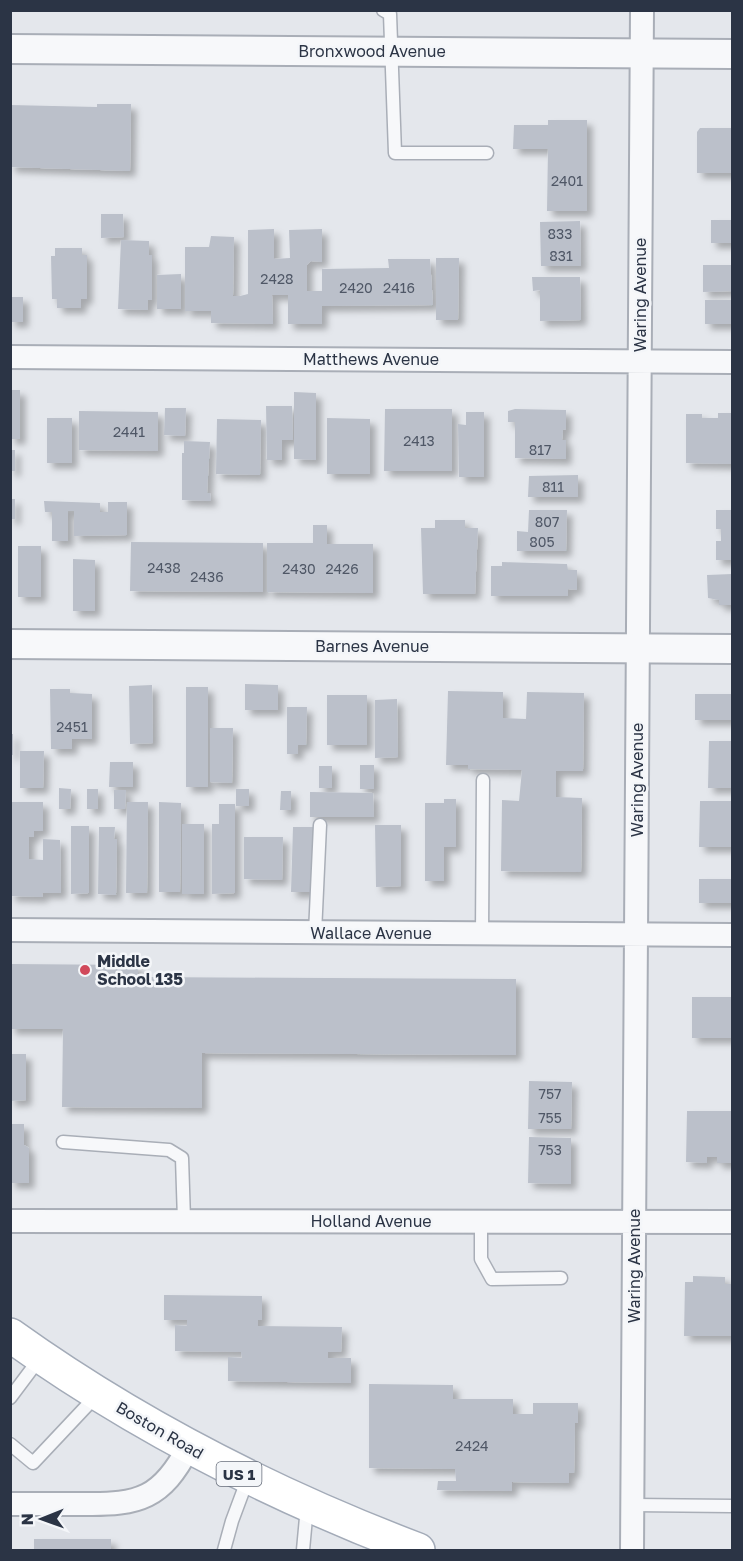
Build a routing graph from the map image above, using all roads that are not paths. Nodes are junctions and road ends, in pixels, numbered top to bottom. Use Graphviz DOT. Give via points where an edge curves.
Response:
graph roads {
  1 [pos="642,10"];
  2 [pos="388,12"];
  3 [pos="10,49"];
  4 [pos="393,52"];
  5 [pos="642,54"];
  6 [pos="732,54"];
  7 [pos="487,153"];
  8 [pos="10,357"];
  9 [pos="640,361"];
  10 [pos="732,362"];
  11 [pos="10,644"];
  12 [pos="638,648"];
  13 [pos="732,649"];
  14 [pos="483,780"];
  15 [pos="320,825"];
  16 [pos="10,930"];
  17 [pos="315,933"];
  18 [pos="482,934"];
  19 [pos="636,935"];
  20 [pos="732,935"];
  21 [pos="63,1142"];
  22 [pos="184,1220"];
  23 [pos="10,1221"];
  24 [pos="481,1221"];
  25 [pos="634,1221"];
  26 [pos="732,1222"];
  27 [pos="561,1278"];
  28 [pos="10,1335"];
  29 [pos="41,1357"];
  30 [pos="98,1394"];
  31 [pos="10,1398"];
  32 [pos="10,1444"];
  33 [pos="188,1448"];
  34 [pos="249,1478"];
  35 [pos="10,1504"];
  36 [pos="633,1505"];
  37 [pos="307,1506"];
  38 [pos="732,1506"];
  39 [pos="224,1551"];
  40 [pos="303,1551"];
  41 [pos="418,1551"];
  42 [pos="632,1551"];
  1 -- 5 [label="street, Waring Avenue"];
  2 -- 4 [label="lane"];
  3 -- 4 [label="street, Bronxwood Avenue"];
  4 -- 5 [label="street, Bronxwood Avenue"];
  4 -- 7 [label="lane" via="395,153"];
  5 -- 6 [label="street, Bronxwood Avenue"];
  5 -- 9 [label="street, Waring Avenue"];
  8 -- 9 [label="street, Matthews Avenue"];
  9 -- 10 [label="street, Matthews Avenue"];
  9 -- 12 [label="street, Waring Avenue"];
  11 -- 12 [label="street, Barnes Avenue"];
  12 -- 13 [label="street, Barnes Avenue"];
  12 -- 19 [label="street, Waring Avenue"];
  14 -- 18 [label="lane"];
  15 -- 17 [label="lane"];
  16 -- 17 [label="street, Wallace Avenue"];
  17 -- 18 [label="street, Wallace Avenue"];
  18 -- 19 [label="street, Wallace Avenue"];
  19 -- 20 [label="street, Wallace Avenue"];
  19 -- 25 [label="street, Waring Avenue"];
  21 -- 22 [label="lane" via="169,1150 182,1158"];
  22 -- 23 [label="street, Holland Avenue"];
  22 -- 24 [label="street, Holland Avenue"];
  24 -- 25 [label="street, Holland Avenue"];
  24 -- 27 [label="lane" via="482,1259 492,1279"];
  25 -- 26 [label="street, Holland Avenue"];
  25 -- 36 [label="street, Waring Avenue"];
  28 -- 29 [label="main road, Boston Road / US 1"];
  29 -- 30 [label="main road, Boston Road / US 1"];
  29 -- 31 [label="lane"];
  30 -- 32 [label="lane" via="33,1463"];
  30 -- 33 [label="main road, Boston Road / US 1"];
  33 -- 34 [label="main road, Boston Road / US 1"];
  33 -- 35 [label="street" via="161,1487 136,1501"];
  34 -- 37 [label="main road, Boston Road / US 1"];
  34 -- 39 [label="lane"];
  36 -- 38 [label="lane"];
  36 -- 42 [label="street, Waring Avenue"];
  37 -- 40 [label="lane"];
  37 -- 41 [label="main road, Boston Road / US 1"];
}
